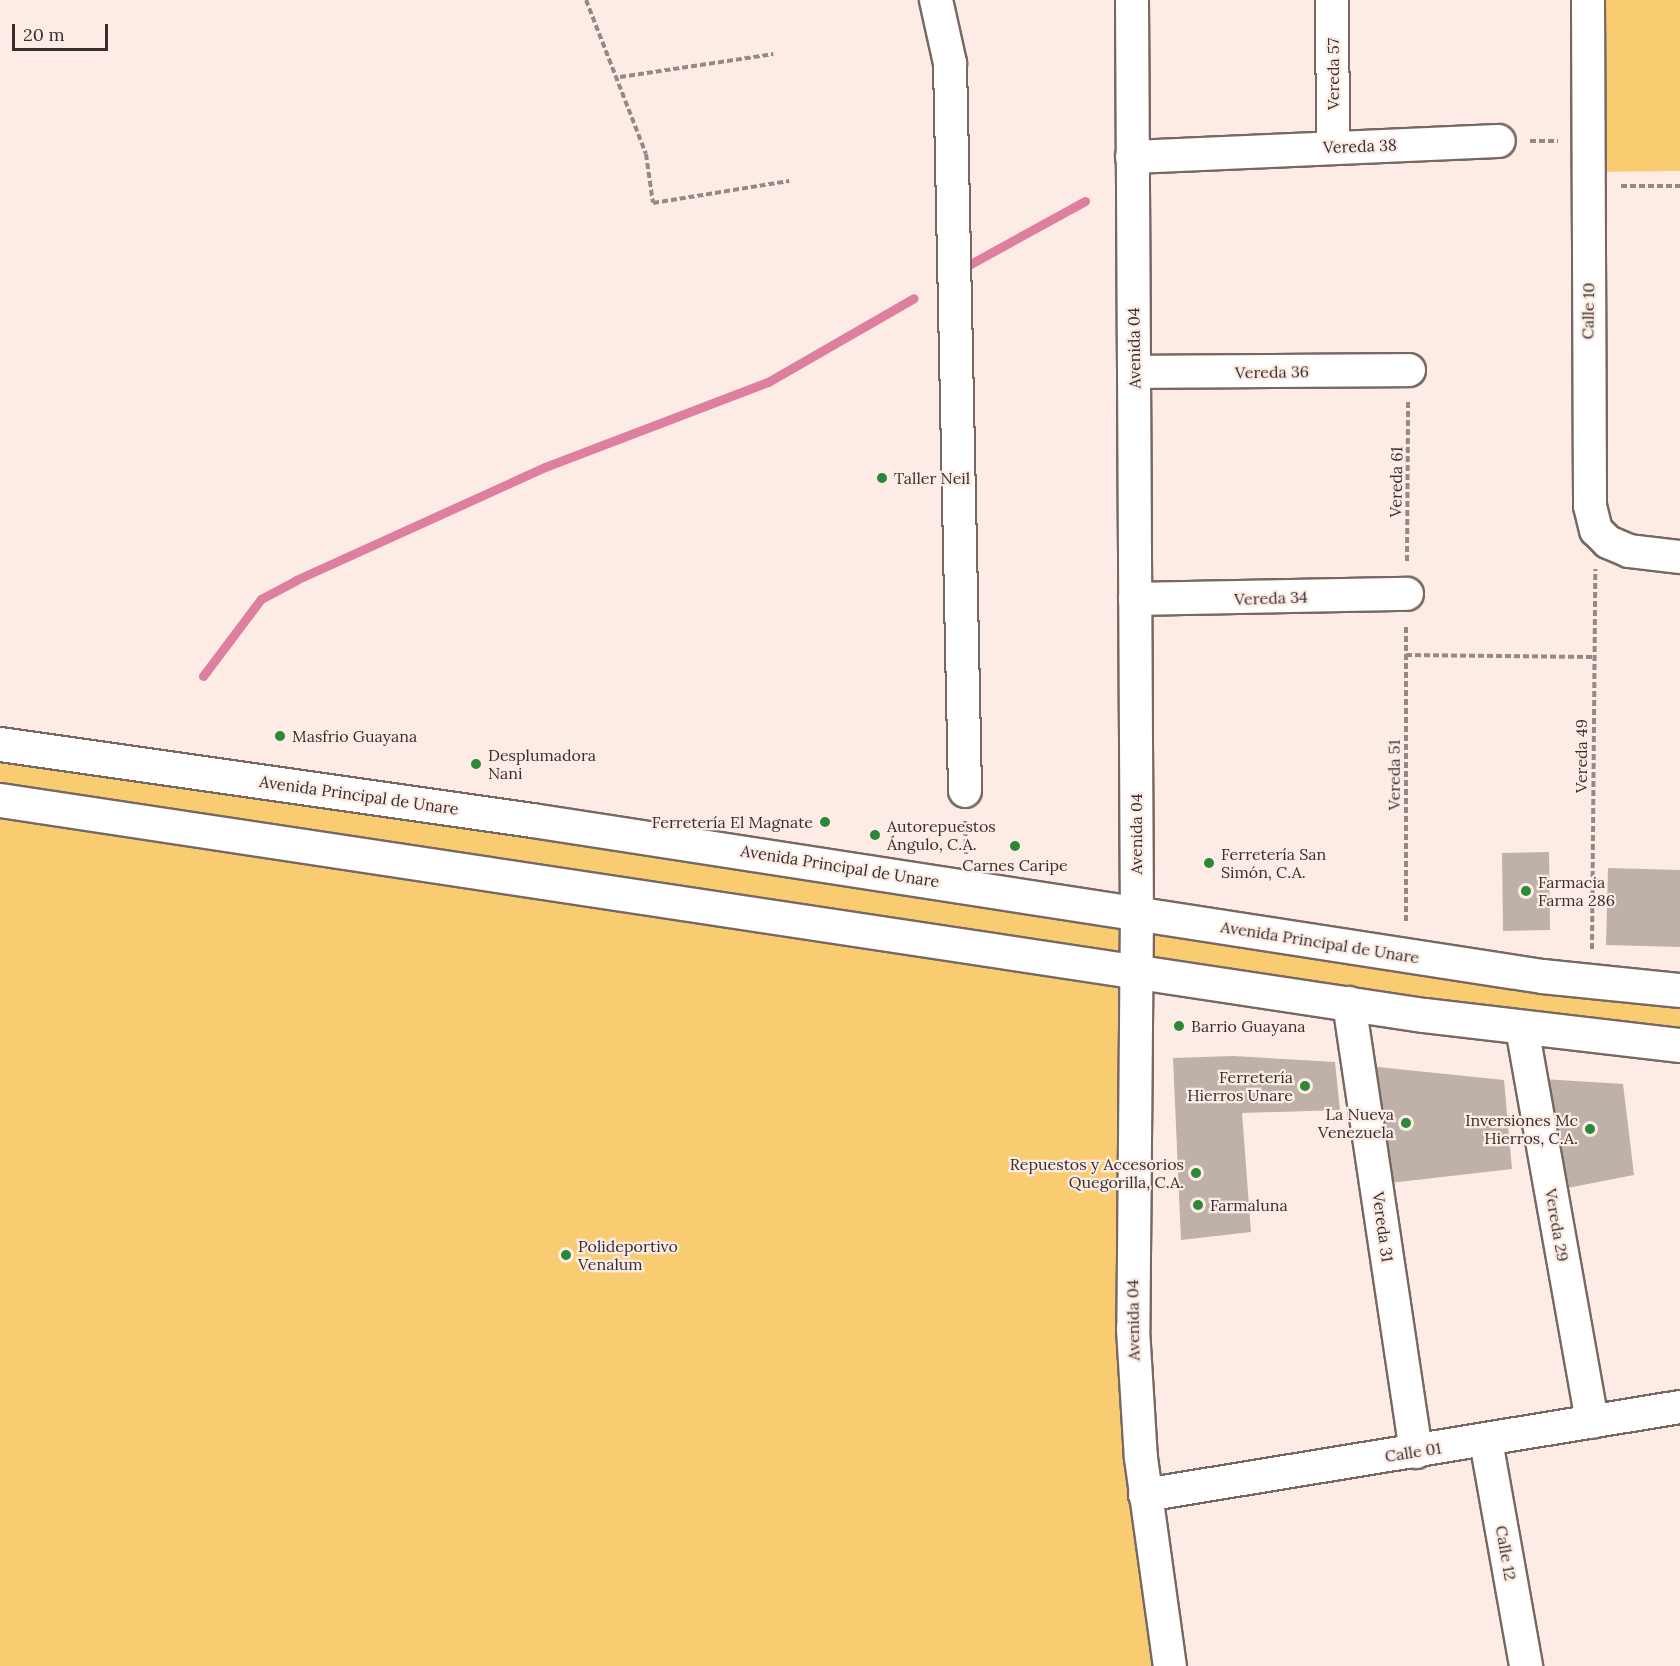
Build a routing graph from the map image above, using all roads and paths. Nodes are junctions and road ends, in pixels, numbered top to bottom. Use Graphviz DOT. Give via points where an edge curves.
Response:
graph roads {
  1 [pos="586,0"];
  2 [pos="936,0"];
  3 [pos="951,0"];
  4 [pos="1132,0"];
  5 [pos="1332,0"];
  6 [pos="1588,0"];
  7 [pos="773,54"];
  8 [pos="950,63"];
  9 [pos="620,77"];
  10 [pos="1499,141"];
  11 [pos="1589,141"];
  12 [pos="1333,147"];
  13 [pos="1132,157"];
  14 [pos="789,181"];
  15 [pos="1680,186"];
  16 [pos="1589,187"];
  17 [pos="1409,370"];
  18 [pos="1135,372"];
  19 [pos="1596,530"];
  20 [pos="1680,557"];
  21 [pos="1407,594"];
  22 [pos="1136,599"];
  23 [pos="1406,655"];
  24 [pos="1594,657"];
  25 [pos="0,744"];
  26 [pos="965,791"];
  27 [pos="0,800"];
  28 [pos="966,885"];
  29 [pos="1137,911"];
  30 [pos="1406,956"];
  31 [pos="1136,970"];
  32 [pos="1591,982"];
  33 [pos="1680,990"];
  34 [pos="1349,1003"];
  35 [pos="1522,1028"];
  36 [pos="1680,1045"];
  37 [pos="1680,1407"];
  38 [pos="1592,1422"];
  39 [pos="1486,1441"];
  40 [pos="1416,1452"];
  41 [pos="1145,1495"];
  42 [pos="1170,1666"];
  43 [pos="1526,1666"];
  1 -- 9 [label="path"];
  2 -- 8 [label="street"];
  3 -- 8 [label="street"];
  4 -- 13 [label="street, Avenida 04"];
  5 -- 12 [label="street, Vereda 57"];
  6 -- 11 [label="street, Calle 10"];
  7 -- 9 [label="path"];
  8 -- 26 [label="street"];
  9 -- 14 [label="path" via="646,154 653,203"];
  10 -- 11 [label="path"];
  10 -- 12 [label="street, Vereda 38"];
  11 -- 16 [label="street, Calle 10"];
  12 -- 13 [label="street, Vereda 38"];
  13 -- 18 [label="street, Avenida 04"];
  15 -- 16 [label="path"];
  16 -- 19 [label="street, Calle 10" via="1587,383 1590,506"];
  17 -- 18 [label="street, Vereda 36"];
  17 -- 21 [label="path, Vereda 61"];
  18 -- 22 [label="street, Avenida 04"];
  19 -- 20 [label="street" via="1608,542 1629,551"];
  19 -- 24 [label="path, Vereda 49"];
  21 -- 22 [label="street, Vereda 34"];
  21 -- 23 [label="path, Vereda 51"];
  22 -- 29 [label="street, Avenida 04"];
  23 -- 24 [label="path"];
  23 -- 30 [label="path, Vereda 51"];
  24 -- 32 [label="path, Vereda 49"];
  25 -- 28 [label="street, Avenida Principal de Unare"];
  26 -- 28 [label="path"];
  27 -- 31 [label="street"];
  28 -- 29 [label="street, Avenida Principal de Unare"];
  29 -- 30 [label="street, Avenida Principal de Unare"];
  29 -- 31 [label="street, Avenida 04"];
  30 -- 32 [label="street, Avenida Principal de Unare"];
  31 -- 34 [label="street"];
  31 -- 41 [label="street, Avenida 04" via="1133,1329"];
  32 -- 33 [label="street, Avenida Principal de Unare"];
  34 -- 35 [label="street"];
  34 -- 40 [label="street, Vereda 31"];
  35 -- 36 [label="street"];
  35 -- 38 [label="street, Vereda 29"];
  37 -- 38 [label="street, Calle 01"];
  38 -- 39 [label="street, Calle 01"];
  39 -- 40 [label="street, Calle 01"];
  39 -- 43 [label="street, Calle 12"];
  40 -- 41 [label="street, Calle 01"];
  41 -- 42 [label="street, Avenida 04"];
}
